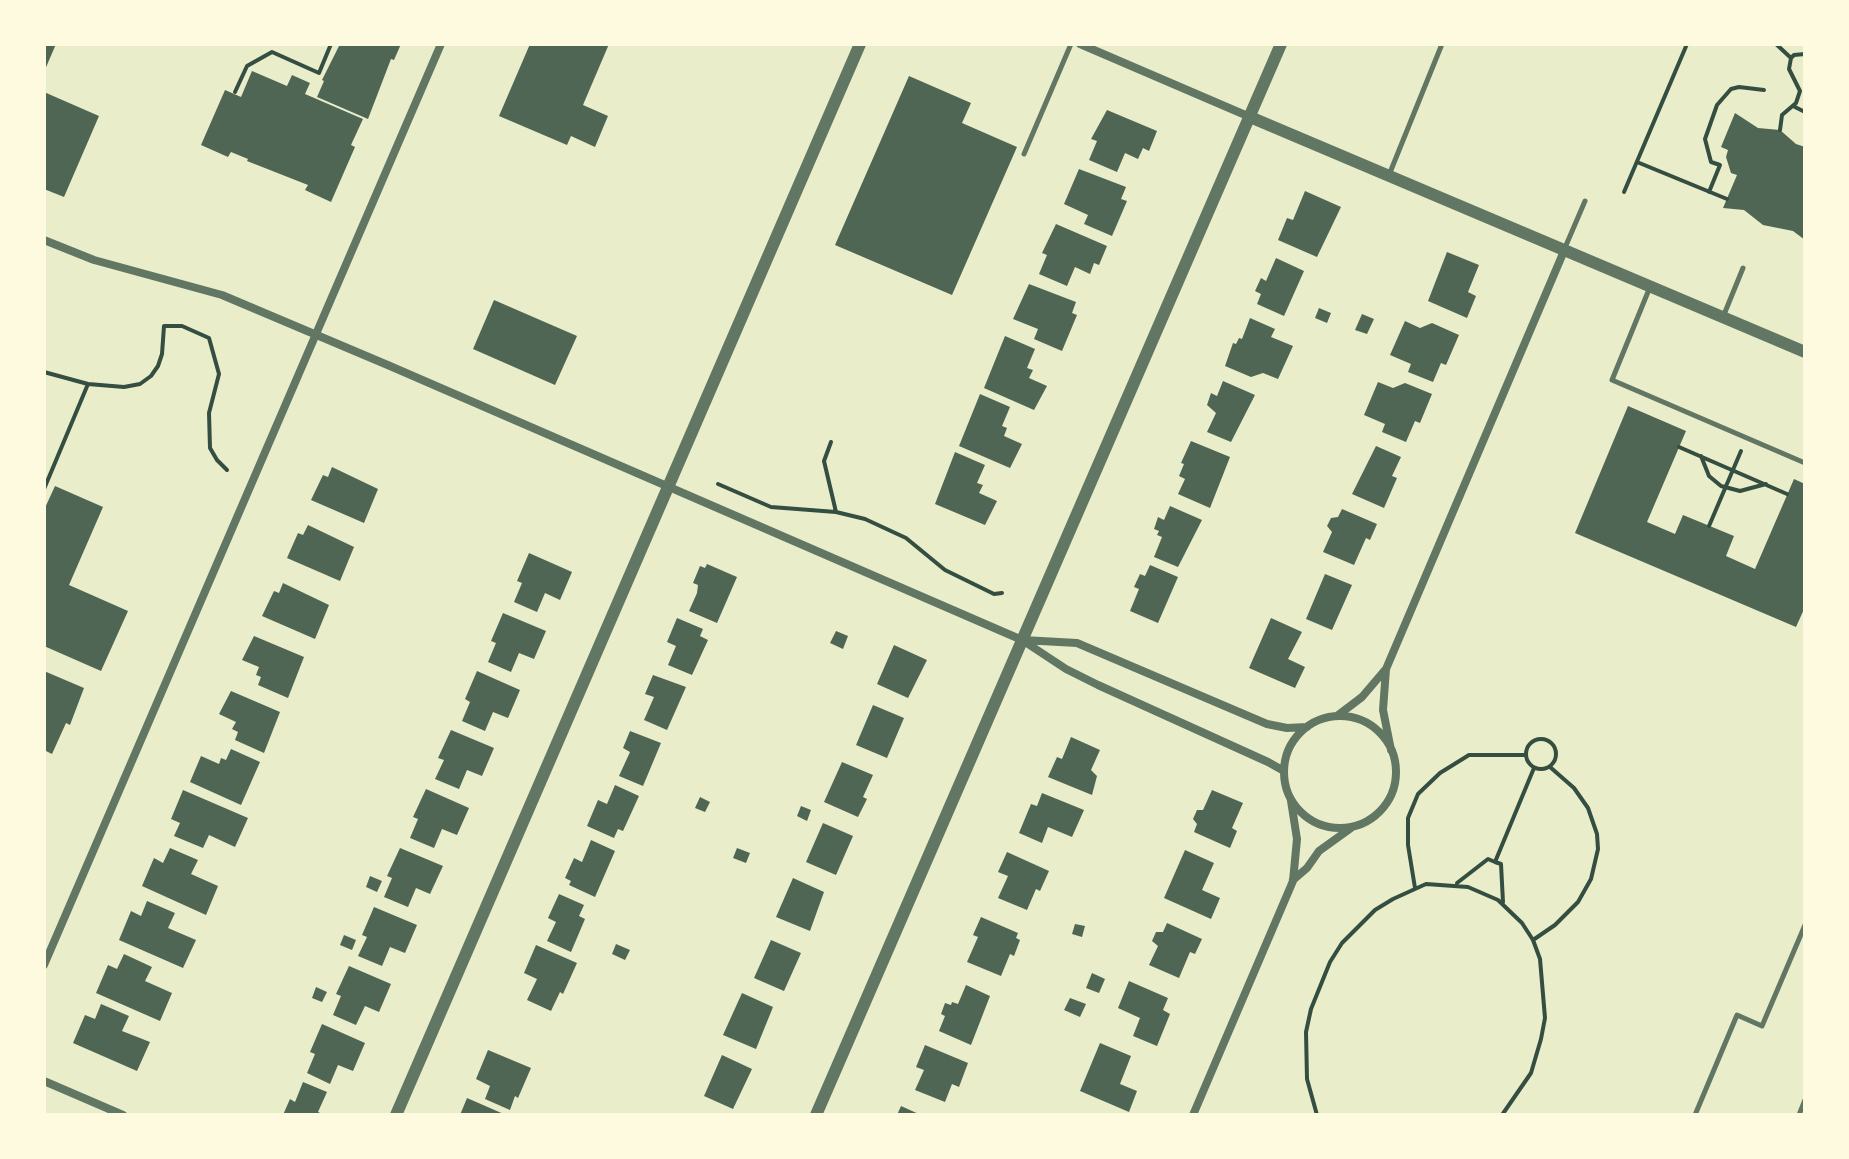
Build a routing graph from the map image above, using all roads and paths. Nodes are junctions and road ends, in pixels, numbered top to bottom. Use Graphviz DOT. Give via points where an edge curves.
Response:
graph roads {
  1 [pos="331,44"];
  2 [pos="441,44"];
  3 [pos="860,44"];
  4 [pos="1071,44"];
  5 [pos="1080,44"];
  6 [pos="1281,44"];
  7 [pos="1442,44"];
  8 [pos="1687,44"];
  9 [pos="1776,44"];
  10 [pos="1805,54"];
  11 [pos="1791,58"];
  12 [pos="1764,90"];
  13 [pos="235,92"];
  14 [pos="1802,92"];
  15 [pos="1793,106"];
  16 [pos="1805,112"];
  17 [pos="1250,117"];
  18 [pos="1780,130"];
  19 [pos="1024,154"];
  20 [pos="1637,162"];
  21 [pos="1389,176"];
  22 [pos="1624,192"];
  23 [pos="1709,192"];
  24 [pos="1727,199"];
  25 [pos="1585,201"];
  26 [pos="44,240"];
  27 [pos="1564,251"];
  28 [pos="1743,268"];
  29 [pos="1650,287"];
  30 [pos="1722,317"];
  31 [pos="314,336"];
  32 [pos="1805,352"];
  33 [pos="44,372"];
  34 [pos="88,384"];
  35 [pos="831,442"];
  36 [pos="1679,447"];
  37 [pos="1742,450"];
  38 [pos="1701,456"];
  39 [pos="1805,463"];
  40 [pos="227,470"];
  41 [pos="1733,470"];
  42 [pos="718,484"];
  43 [pos="1766,484"];
  44 [pos="669,487"];
  45 [pos="1726,488"];
  46 [pos="44,489"];
  47 [pos="1787,494"];
  48 [pos="836,512"];
  49 [pos="1709,526"];
  50 [pos="1002,593"];
  51 [pos="1022,640"];
  52 [pos="1386,669"];
  53 [pos="1336,717"];
  54 [pos="1307,727"];
  55 [pos="1391,750"];
  56 [pos="1525,755"];
  57 [pos="1550,767"];
  58 [pos="1534,768"];
  59 [pos="1284,771"];
  60 [pos="1291,799"];
  61 [pos="1357,825"];
  62 [pos="1495,862"];
  63 [pos="1293,881"];
  64 [pos="1455,885"];
  65 [pos="1415,888"];
  66 [pos="1503,904"];
  67 [pos="1805,925"];
  68 [pos="1533,940"];
  69 [pos="44,965"];
  70 [pos="44,1081"];
  71 [pos="1805,1100"];
  72 [pos="123,1115"];
  73 [pos="396,1115"];
  74 [pos="816,1115"];
  75 [pos="1193,1115"];
  76 [pos="1316,1115"];
  77 [pos="1502,1115"];
  78 [pos="1695,1115"];
  79 [pos="1799,1115"];
  1 -- 13 [label="path" via="319,73 272,52 247,66"];
  2 -- 31 [label="street"];
  3 -- 44 [label="street"];
  4 -- 19 [label="lane"];
  5 -- 17 [label="street"];
  6 -- 17 [label="street"];
  7 -- 21 [label="lane"];
  8 -- 20 [label="path"];
  9 -- 11 [label="path"];
  10 -- 11 [label="path"];
  11 -- 14 [label="path" via="1789,69"];
  12 -- 23 [label="path" via="1731,89 1717,105 1705,139 1711,162 1720,165"];
  14 -- 15 [label="path"];
  15 -- 16 [label="path"];
  15 -- 18 [label="path" via="1782,115"];
  17 -- 21 [label="street"];
  17 -- 51 [label="street"];
  20 -- 22 [label="path"];
  20 -- 23 [label="path"];
  21 -- 27 [label="street"];
  23 -- 24 [label="path"];
  25 -- 27 [label="lane"];
  26 -- 31 [label="street" via="94,260 222,295"];
  27 -- 29 [label="street"];
  27 -- 52 [label="street"];
  28 -- 30 [label="lane"];
  29 -- 30 [label="street"];
  29 -- 39 [label="lane" via="1612,380"];
  30 -- 32 [label="street"];
  31 -- 44 [label="street"];
  31 -- 69 [label="street"];
  33 -- 34 [label="path"];
  34 -- 40 [label="path" via="124,387 151,376 162,354 164,326 182,326 209,338 219,374 209,413 210,448"];
  34 -- 46 [label="path"];
  35 -- 48 [label="path" via="824,461"];
  36 -- 38 [label="path"];
  37 -- 41 [label="path"];
  38 -- 41 [label="path"];
  38 -- 45 [label="path" via="1709,476"];
  41 -- 43 [label="path"];
  41 -- 45 [label="path"];
  42 -- 48 [label="path" via="780,509"];
  43 -- 45 [label="path" via="1748,491"];
  43 -- 47 [label="path"];
  44 -- 51 [label="street"];
  44 -- 73 [label="street"];
  45 -- 49 [label="path"];
  48 -- 50 [label="path" via="890,530 945,570"];
  51 -- 54 [label="street" via="1077,643 1267,724"];
  51 -- 59 [label="street" via="1066,669"];
  51 -- 74 [label="street"];
  52 -- 53 [label="street"];
  52 -- 55 [label="street" via="1383,710"];
  53 -- 54 [label="street"];
  53 -- 55 [label="street" via="1370,725"];
  54 -- 59 [label="street" via="1286,755"];
  55 -- 61 [label="street" via="1396,768 1390,796 1374,816"];
  56 -- 57 [label="path" via="1531,742 1546,740 1556,751"];
  56 -- 58 [label="path"];
  56 -- 65 [label="path" via="1469,755 1418,794 1408,818"];
  57 -- 58 [label="path"];
  57 -- 68 [label="path" via="1588,808 1598,849 1591,879 1578,902"];
  58 -- 62 [label="path"];
  59 -- 60 [label="street"];
  60 -- 61 [label="street" via="1317,823"];
  60 -- 63 [label="street" via="1297,839"];
  61 -- 63 [label="street" via="1319,851"];
  62 -- 64 [label="path" via="1488,859"];
  62 -- 66 [label="path" via="1501,864"];
  63 -- 75 [label="street"];
  64 -- 65 [label="path"];
  64 -- 66 [label="path" via="1479,890"];
  65 -- 76 [label="path" via="1357,926 1320,984 1306,1032 1305,1058"];
  66 -- 68 [label="path"];
  67 -- 78 [label="lane" via="1762,1026 1737,1015"];
  68 -- 77 [label="path" via="1540,959 1545,1018 1531,1073"];
  70 -- 72 [label="street"];
  71 -- 79 [label="lane"];
}
